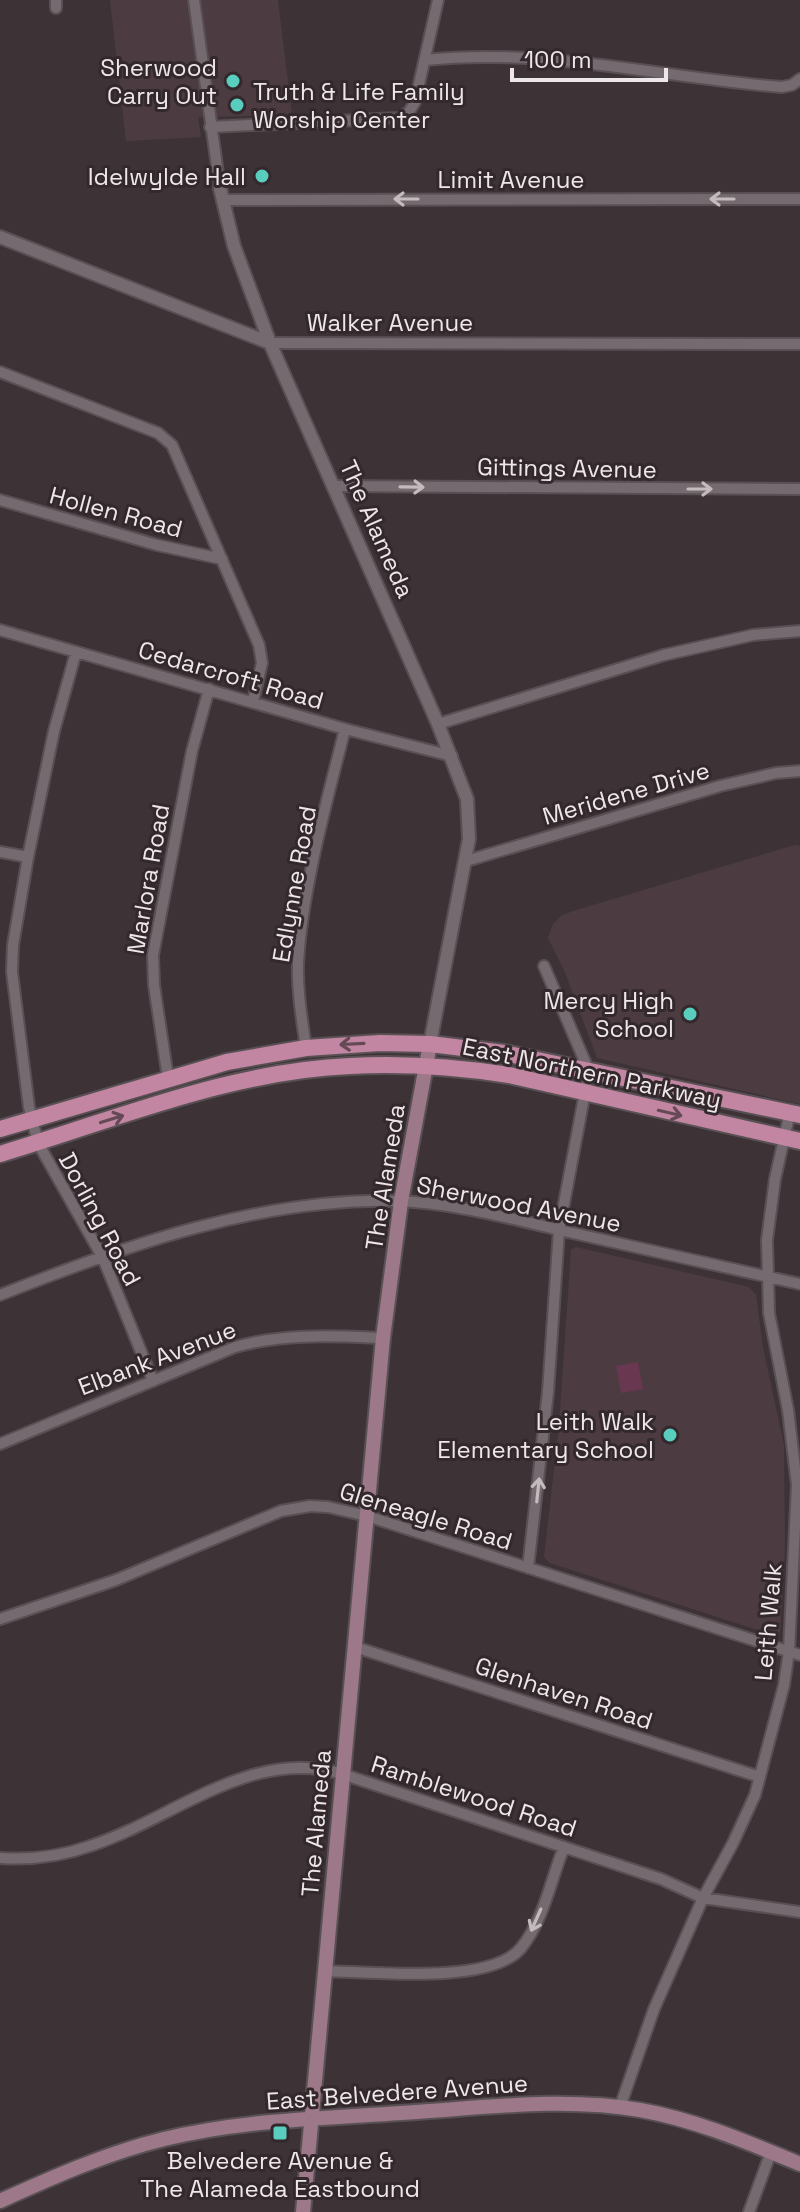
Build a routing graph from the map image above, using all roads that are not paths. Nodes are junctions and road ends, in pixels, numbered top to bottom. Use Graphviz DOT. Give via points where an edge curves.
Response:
graph roads {
  1 [pos="194,0"];
  2 [pos="438,0"];
  3 [pos="425,60"];
  4 [pos="800,79"];
  5 [pos="210,127"];
  6 [pos="221,194"];
  7 [pos="800,199"];
  8 [pos="0,237"];
  9 [pos="270,343"];
  10 [pos="800,344"];
  11 [pos="0,372"];
  12 [pos="334,486"];
  13 [pos="800,489"];
  14 [pos="0,500"];
  15 [pos="222,559"];
  16 [pos="0,630"];
  17 [pos="800,631"];
  18 [pos="76,652"];
  19 [pos="209,689"];
  20 [pos="253,701"];
  21 [pos="438,724"];
  22 [pos="345,729"];
  23 [pos="452,756"];
  24 [pos="800,771"];
  25 [pos="0,852"];
  26 [pos="28,857"];
  27 [pos="466,861"];
  28 [pos="544,966"];
  29 [pos="430,1044"];
  30 [pos="306,1048"];
  31 [pos="425,1067"];
  32 [pos="589,1071"];
  33 [pos="168,1078"];
  34 [pos="585,1094"];
  35 [pos="795,1114"];
  36 [pos="31,1119"];
  37 [pos="0,1129"];
  38 [pos="792,1140"];
  39 [pos="38,1143"];
  40 [pos="0,1154"];
  41 [pos="401,1201"];
  42 [pos="559,1230"];
  43 [pos="103,1258"];
  44 [pos="768,1277"];
  45 [pos="800,1284"];
  46 [pos="0,1295"];
  47 [pos="383,1338"];
  48 [pos="153,1381"];
  49 [pos="0,1444"];
  50 [pos="367,1516"];
  51 [pos="528,1568"];
  52 [pos="0,1619"];
  53 [pos="355,1647"];
  54 [pos="794,1653"];
  55 [pos="342,1774"];
  56 [pos="760,1777"];
  57 [pos="564,1847"];
  58 [pos="0,1858"];
  59 [pos="703,1898"];
  60 [pos="800,1912"];
  61 [pos="325,1971"];
  62 [pos="620,2107"];
  63 [pos="312,2120"];
  64 [pos="771,2152"];
  65 [pos="800,2164"];
  66 [pos="0,2201"];
  67 [pos="303,2212"];
  68 [pos="749,2212"];
  1 -- 5 [label="street"];
  2 -- 3 [label="street"];
  3 -- 4 [label="street" via="489,56 557,61 782,87"];
  3 -- 5 [label="street" via="413,106 399,118"];
  5 -- 6 [label="street"];
  7 -- 6 [label="street, Limit Avenue, one-way"];
  6 -- 9 [label="street, The Alameda"];
  8 -- 9 [label="street, Walker Avenue"];
  9 -- 10 [label="street, Walker Avenue"];
  9 -- 12 [label="street, The Alameda"];
  11 -- 15 [label="street" via="164,437"];
  12 -- 13 [label="street, Gittings Avenue, one-way"];
  12 -- 21 [label="street, The Alameda"];
  14 -- 15 [label="street, Hollen Road"];
  15 -- 20 [label="street" via="261,653"];
  16 -- 18 [label="street, Cedarcroft Road"];
  17 -- 21 [label="street" via="753,635 664,655"];
  18 -- 19 [label="street, Cedarcroft Road"];
  18 -- 26 [label="street, Dorling Road"];
  19 -- 20 [label="street, Cedarcroft Road"];
  19 -- 33 [label="street, Marlora Road" via="153,955"];
  20 -- 22 [label="street, Cedarcroft Road"];
  21 -- 23 [label="street, The Alameda"];
  22 -- 23 [label="street, Cedarcroft Road"];
  22 -- 30 [label="street, Edlynne Road" via="301,938 298,979"];
  23 -- 27 [label="street, The Alameda" via="469,808"];
  24 -- 27 [label="street, Meridene Drive" via="720,786"];
  25 -- 26 [label="street"];
  26 -- 36 [label="street, Dorling Road" via="12,957"];
  27 -- 29 [label="street, The Alameda"];
  28 -- 32 [label="street"];
  29 -- 30 [label="main road, East Northern Parkway, one-way"];
  29 -- 31 [label="main road, The Alameda"];
  29 -- 32 [label="main road, East Northern Parkway"];
  30 -- 33 [label="main road, East Northern Parkway"];
  31 -- 34 [label="main road, East Northern Parkway" via="509,1075"];
  39 -- 31 [label="main road, East Northern Parkway, one-way" via="279,1075 348,1066"];
  31 -- 41 [label="main road, The Alameda"];
  32 -- 34 [label="street"];
  32 -- 35 [label="main road, East Northern Parkway"];
  33 -- 36 [label="main road, East Northern Parkway"];
  34 -- 38 [label="main road, East Northern Parkway, one-way"];
  34 -- 42 [label="street"];
  35 -- 38 [label="street, Leith Walk"];
  36 -- 37 [label="main road, East Northern Parkway"];
  36 -- 39 [label="street, Dorling Road"];
  38 -- 44 [label="street, Leith Walk" via="770,1217"];
  39 -- 40 [label="main road, East Northern Parkway"];
  39 -- 43 [label="street, Dorling Road"];
  41 -- 42 [label="street, Sherwood Avenue" via="474,1210"];
  41 -- 43 [label="street, Sherwood Avenue" via="259,1212 186,1229"];
  41 -- 47 [label="main road, The Alameda"];
  42 -- 44 [label="street, Sherwood Avenue"];
  51 -- 42 [label="street, one-way"];
  43 -- 46 [label="street, Sherwood Avenue"];
  43 -- 48 [label="street, Dorling Road"];
  44 -- 45 [label="street, Sherwood Avenue"];
  44 -- 54 [label="street, Leith Walk" via="796,1473"];
  47 -- 48 [label="street, Elbank Avenue" via="266,1339 219,1352"];
  47 -- 50 [label="main road, The Alameda"];
  48 -- 49 [label="street, Elbank Avenue"];
  50 -- 51 [label="street, Gleneagle Road"];
  50 -- 52 [label="street, Gleneagle Road" via="328,1507 281,1511 116,1580"];
  50 -- 53 [label="main road, The Alameda"];
  51 -- 54 [label="street, Gleneagle Road"];
  53 -- 55 [label="main road, The Alameda"];
  53 -- 56 [label="street, Glenhaven Road"];
  54 -- 56 [label="street, Leith Walk"];
  55 -- 57 [label="street, Ramblewood Road"];
  55 -- 58 [label="street, Ramblewood Road" via="265,1771 90,1846 47,1856"];
  55 -- 61 [label="main road, The Alameda"];
  56 -- 59 [label="street, Leith Walk"];
  57 -- 59 [label="street, Ramblewood Road"];
  57 -- 61 [label="street, one-way" via="527,1940 502,1963 466,1971"];
  59 -- 60 [label="street, Ramblewood Road"];
  59 -- 62 [label="street, Leith Walk" via="654,2009"];
  61 -- 63 [label="main road, The Alameda"];
  62 -- 63 [label="main road, East Belvedere Avenue" via="553,2103"];
  62 -- 64 [label="main road, East Belvedere Avenue" via="702,2125"];
  63 -- 66 [label="main road, East Belvedere Avenue" via="255,2123 157,2141"];
  63 -- 67 [label="main road, The Alameda"];
  64 -- 65 [label="main road, East Belvedere Avenue"];
  64 -- 68 [label="street"];
}
